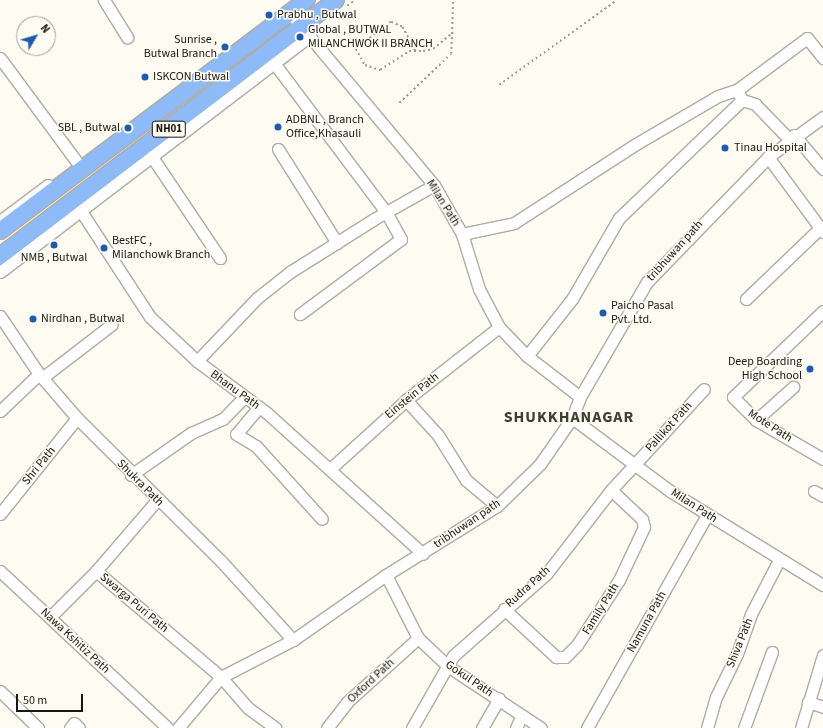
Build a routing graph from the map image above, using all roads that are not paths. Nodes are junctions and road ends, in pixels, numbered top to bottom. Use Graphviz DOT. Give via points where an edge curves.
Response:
graph roads {
  1 [pos="104,0"];
  2 [pos="308,0"];
  3 [pos="336,0"];
  4 [pos="293,7"];
  5 [pos="321,12"];
  6 [pos="306,31"];
  7 [pos="127,37"];
  8 [pos="0,58"];
  9 [pos="823,58"];
  10 [pos="274,62"];
  11 [pos="737,90"];
  12 [pos="742,100"];
  13 [pos="823,116"];
  14 [pos="792,138"];
  15 [pos="278,149"];
  16 [pos="149,152"];
  17 [pos="768,157"];
  18 [pos="80,166"];
  19 [pos="823,169"];
  20 [pos="434,185"];
  21 [pos="79,206"];
  22 [pos="386,212"];
  23 [pos="0,221"];
  24 [pos="821,230"];
  25 [pos="0,231"];
  26 [pos="462,234"];
  27 [pos="336,242"];
  28 [pos="0,256"];
  29 [pos="220,258"];
  30 [pos="0,272"];
  31 [pos="746,299"];
  32 [pos="823,311"];
  33 [pos="300,314"];
  34 [pos="0,316"];
  35 [pos="112,324"];
  36 [pos="499,327"];
  37 [pos="527,356"];
  38 [pos="197,361"];
  39 [pos="40,376"];
  40 [pos="793,387"];
  41 [pos="704,389"];
  42 [pos="580,397"];
  43 [pos="243,398"];
  44 [pos="406,400"];
  45 [pos="259,407"];
  46 [pos="0,411"];
  47 [pos="77,418"];
  48 [pos="572,418"];
  49 [pos="756,420"];
  50 [pos="823,459"];
  51 [pos="634,466"];
  52 [pos="330,469"];
  53 [pos="131,475"];
  54 [pos="611,490"];
  55 [pos="157,500"];
  56 [pos="498,506"];
  57 [pos="0,514"];
  58 [pos="707,515"];
  59 [pos="322,519"];
  60 [pos="423,554"];
  61 [pos="778,560"];
  62 [pos="0,571"];
  63 [pos="96,571"];
  64 [pos="386,575"];
  65 [pos="823,585"];
  66 [pos="504,608"];
  67 [pos="50,617"];
  68 [pos="418,638"];
  69 [pos="293,640"];
  70 [pos="772,652"];
  71 [pos="823,655"];
  72 [pos="449,667"];
  73 [pos="222,677"];
  74 [pos="0,691"];
  75 [pos="499,699"];
  76 [pos="808,702"];
  77 [pos="823,707"];
  78 [pos="521,716"];
  79 [pos="38,728"];
  80 [pos="70,728"];
  81 [pos="79,728"];
  82 [pos="168,728"];
  83 [pos="178,728"];
  84 [pos="276,728"];
  85 [pos="328,728"];
  86 [pos="412,728"];
  87 [pos="482,728"];
  88 [pos="516,728"];
  89 [pos="541,728"];
  90 [pos="587,728"];
  91 [pos="707,728"];
  92 [pos="744,728"];
  93 [pos="800,728"];
  1 -- 7 [label="street"];
  2 -- 4 [label="highway, NH01"];
  2 -- 5 [label="street"];
  3 -- 5 [label="highway, NH01"];
  4 -- 6 [label="street, Milan Path"];
  4 -- 18 [label="highway, NH01"];
  5 -- 6 [label="highway, NH01"];
  6 -- 10 [label="street"];
  6 -- 16 [label="highway, NH01"];
  6 -- 20 [label="street, Milan Path"];
  8 -- 18 [label="street"];
  9 -- 11 [label="street" via="807,38"];
  10 -- 16 [label="street"];
  10 -- 22 [label="street"];
  11 -- 12 [label="street"];
  11 -- 26 [label="street" via="718,96 636,144 514,223"];
  12 -- 14 [label="street" via="755,104"];
  12 -- 37 [label="street" via="619,218 572,299"];
  13 -- 14 [label="street, tribhuwan path"];
  14 -- 17 [label="street, tribhuwan path"];
  14 -- 19 [label="street"];
  15 -- 27 [label="street"];
  16 -- 21 [label="highway, NH01"];
  16 -- 29 [label="street"];
  17 -- 24 [label="street"];
  17 -- 42 [label="street, tribhuwan path" via="647,282"];
  18 -- 23 [label="street"];
  18 -- 25 [label="highway, NH01"];
  20 -- 22 [label="street"];
  20 -- 26 [label="street, Milan Path"];
  21 -- 28 [label="highway, NH01"];
  21 -- 30 [label="street"];
  21 -- 38 [label="street, Bhanu Path" via="150,317"];
  22 -- 27 [label="street"];
  22 -- 33 [label="street" via="401,239"];
  24 -- 31 [label="street"];
  26 -- 36 [label="street, Milan Path" via="479,289"];
  27 -- 38 [label="street" via="256,298"];
  32 -- 49 [label="street, Mote Path" via="733,397"];
  34 -- 39 [label="street, Shukra Path"];
  35 -- 39 [label="street"];
  36 -- 37 [label="street, Milan Path"];
  36 -- 44 [label="street, Einstein Path"];
  37 -- 42 [label="street, Milan Path"];
  38 -- 43 [label="street, Bhanu Path"];
  39 -- 46 [label="street"];
  39 -- 47 [label="street, Shukra Path"];
  40 -- 49 [label="street"];
  41 -- 51 [label="street, Pallikot Path"];
  42 -- 48 [label="street, tribhuwan path"];
  43 -- 45 [label="street, Bhanu Path"];
  43 -- 53 [label="street" via="223,419 191,433"];
  44 -- 52 [label="street, Einstein Path"];
  44 -- 56 [label="street" via="438,435 466,480"];
  45 -- 52 [label="street, Bhanu Path"];
  45 -- 59 [label="street" via="236,434 256,446"];
  47 -- 53 [label="street, Shukra Path"];
  47 -- 57 [label="street, Shri Path"];
  48 -- 51 [label="street, Milan Path"];
  48 -- 56 [label="street, tribhuwan path" via="540,464"];
  49 -- 50 [label="street, Mote Path"];
  51 -- 54 [label="street, Rudra Path"];
  51 -- 58 [label="street, Milan Path"];
  52 -- 60 [label="street, Bhanu Path"];
  53 -- 55 [label="street, Shukra Path"];
  54 -- 66 [label="street, Rudra Path" via="547,573"];
  54 -- 66 [label="street, Family Path" via="642,519 644,527 597,619 565,657 556,657 547,651"];
  55 -- 63 [label="street"];
  55 -- 69 [label="street, Shukra Path" via="221,561"];
  56 -- 60 [label="street, tribhuwan path"];
  58 -- 61 [label="street, Milan Path"];
  58 -- 90 [label="street, Namuna Path"];
  60 -- 64 [label="street, tribhuwan path"];
  61 -- 65 [label="street, Milan Path"];
  61 -- 91 [label="street, Shiva Path" via="751,614 737,654 716,697"];
  62 -- 67 [label="street, Nawa Kshitiz Path"];
  63 -- 67 [label="street, Swarga Puri Path"];
  63 -- 73 [label="street, Swarga Puri Path"];
  64 -- 68 [label="street, Gokul Path"];
  64 -- 69 [label="street, tribhuwan path"];
  66 -- 72 [label="street, Rudra Path" via="453,656"];
  67 -- 82 [label="street, Nawa Kshitiz Path"];
  68 -- 72 [label="street, Gokul Path"];
  68 -- 85 [label="street, Oxford Path" via="347,702"];
  69 -- 73 [label="street, tribhuwan path"];
  70 -- 92 [label="street"];
  71 -- 76 [label="street"];
  72 -- 75 [label="street, Gokul Path"];
  72 -- 86 [label="street, Rudra Path"];
  73 -- 83 [label="street, tribhuwan path"];
  73 -- 84 [label="street, Swarga Puri Path" via="248,708"];
  74 -- 79 [label="street"];
  75 -- 78 [label="street, Gokul Path"];
  75 -- 87 [label="street"];
  76 -- 77 [label="street"];
  76 -- 93 [label="street"];
  78 -- 88 [label="street"];
  78 -- 89 [label="street, Gokul Path"];
  80 -- 81 [label="street" via="74,724"];
}
